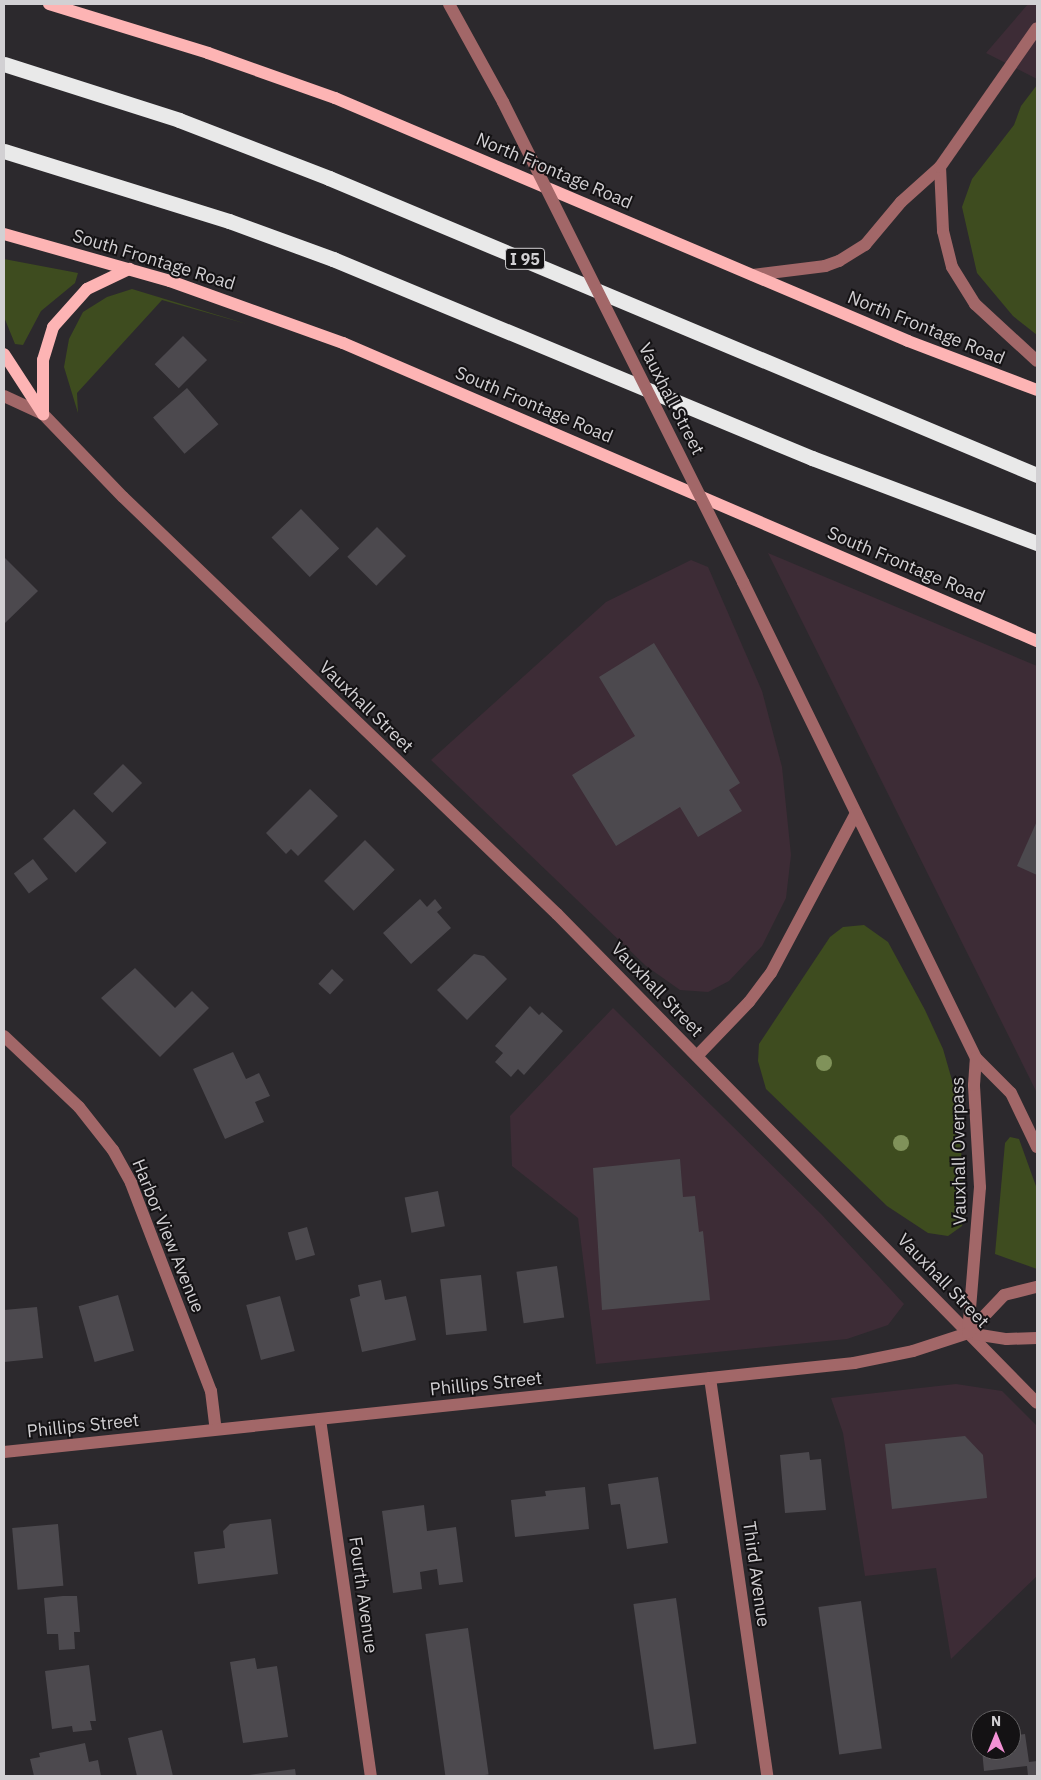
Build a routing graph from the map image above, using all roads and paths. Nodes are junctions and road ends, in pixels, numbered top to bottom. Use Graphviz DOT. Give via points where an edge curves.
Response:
graph roads {
  1 [pos="49,4"];
  2 [pos="449,4"];
  3 [pos="1037,28"];
  4 [pos="4,64"];
  5 [pos="4,151"];
  6 [pos="940,167"];
  7 [pos="4,234"];
  8 [pos="128,269"];
  9 [pos="753,275"];
  10 [pos="4,354"];
  11 [pos="1037,361"];
  12 [pos="1037,390"];
  13 [pos="4,396"];
  14 [pos="43,414"];
  15 [pos="1037,475"];
  16 [pos="1037,543"];
  17 [pos="1037,641"];
  18 [pos="856,813"];
  19 [pos="4,1036"];
  20 [pos="697,1056"];
  21 [pos="976,1058"];
  22 [pos="1037,1146"];
  23 [pos="1037,1287"];
  24 [pos="968,1333"];
  25 [pos="1037,1338"];
  26 [pos="710,1378"];
  27 [pos="1037,1403"];
  28 [pos="320,1419"];
  29 [pos="216,1430"];
  30 [pos="4,1452"];
  31 [pos="371,1776"];
  32 [pos="767,1776"];
  1 -- 9 [label="main road, North Frontage Road" via="208,52 334,98"];
  2 -- 18 [label="street, Vauxhall Street, bridge" via="503,102"];
  3 -- 6 [label="street"];
  4 -- 15 [label="highway, I 95" via="179,120 328,178"];
  5 -- 16 [label="highway" via="229,221 333,259 812,458"];
  6 -- 9 [label="street" via="901,202 874,235 853,254 808,270"];
  6 -- 11 [label="street" via="943,231 952,267 975,304"];
  7 -- 8 [label="main road, South Frontage Road"];
  8 -- 14 [label="main road" via="87,289 53,326 43,360"];
  8 -- 17 [label="main road, South Frontage Road" via="258,311 375,356"];
  9 -- 12 [label="main road, North Frontage Road" via="950,358"];
  10 -- 14 [label="main road"];
  13 -- 14 [label="street, Vauxhall Street"];
  14 -- 20 [label="street, Vauxhall Street" via="122,497 564,920"];
  18 -- 20 [label="street, Vauxhall Street" via="771,973 749,1002"];
  18 -- 21 [label="street, Vauxhall Street"];
  19 -- 29 [label="street, Harbor View Avenue" via="79,1108 113,1150 131,1183 211,1391"];
  20 -- 24 [label="street, Vauxhall Street"];
  21 -- 22 [label="street, Vauxhall Street" via="1010,1093"];
  21 -- 24 [label="street, Vauxhall Overpass" via="974,1085 980,1187"];
  23 -- 24 [label="street, Phillips Street" via="1004,1295"];
  24 -- 25 [label="street, Phillips Street" via="1007,1339"];
  24 -- 26 [label="street, Phillips Street" via="927,1348 864,1361"];
  24 -- 27 [label="street, Vauxhall Street"];
  26 -- 28 [label="street, Phillips Street"];
  26 -- 32 [label="street, Third Avenue"];
  28 -- 29 [label="street, Phillips Street"];
  28 -- 31 [label="street, Fourth Avenue"];
  29 -- 30 [label="street, Phillips Street"];
}
